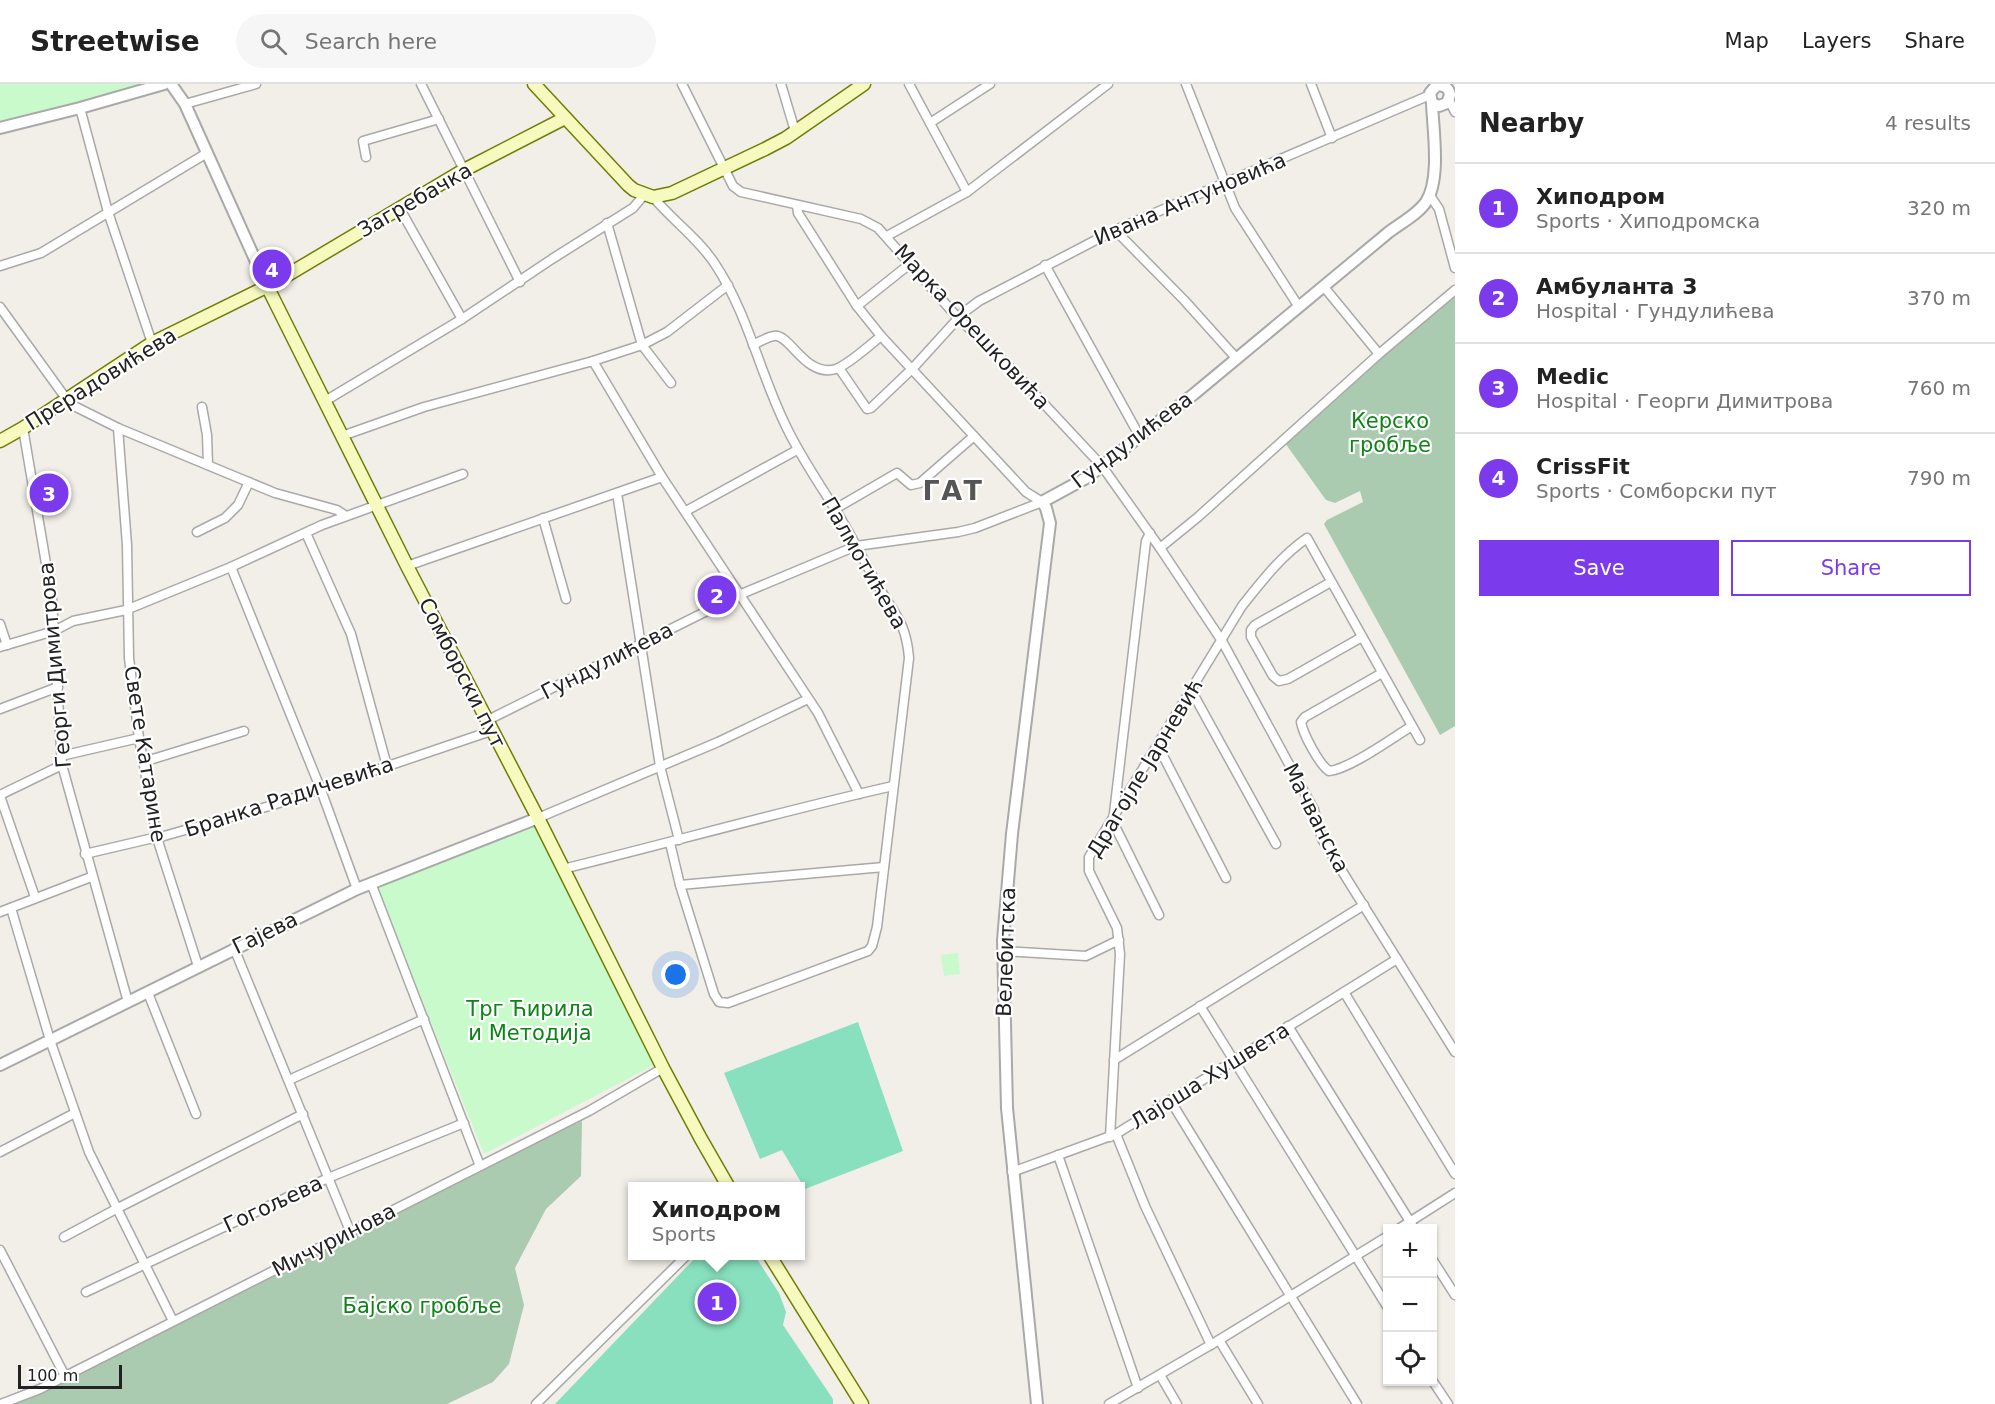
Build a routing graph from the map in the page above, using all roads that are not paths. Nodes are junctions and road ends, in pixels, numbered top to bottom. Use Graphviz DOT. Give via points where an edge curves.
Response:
graph roads {
  1 [pos="164,84"];
  2 [pos="171,84"];
  3 [pos="256,84"];
  4 [pos="421,84"];
  5 [pos="534,84"];
  6 [pos="682,84"];
  7 [pos="781,84"];
  8 [pos="863,84"];
  9 [pos="909,84"];
  10 [pos="990,84"];
  11 [pos="1108,84"];
  12 [pos="1186,84"];
  13 [pos="1311,84"];
  14 [pos="1451,91"];
  15 [pos="1432,96"];
  16 [pos="185,104"];
  17 [pos="80,108"];
  18 [pos="1455,112"];
  19 [pos="565,118"];
  20 [pos="439,119"];
  21 [pos="930,123"];
  22 [pos="0,128"];
  23 [pos="795,131"];
  24 [pos="1332,138"];
  25 [pos="207,153"];
  26 [pos="366,157"];
  27 [pos="464,170"];
  28 [pos="724,170"];
  29 [pos="1225,183"];
  30 [pos="967,192"];
  31 [pos="1429,194"];
  32 [pos="649,196"];
  33 [pos="797,205"];
  34 [pos="400,209"];
  35 [pos="108,212"];
  36 [pos="607,224"];
  37 [pos="1115,230"];
  38 [pos="887,236"];
  39 [pos="911,263"];
  40 [pos="1045,265"];
  41 [pos="0,266"];
  42 [pos="1455,268"];
  43 [pos="520,282"];
  44 [pos="728,285"];
  45 [pos="267,286"];
  46 [pos="1324,287"];
  47 [pos="1455,290"];
  48 [pos="857,306"];
  49 [pos="0,307"];
  50 [pos="1299,307"];
  51 [pos="958,318"];
  52 [pos="462,320"];
  53 [pos="881,336"];
  54 [pos="152,343"];
  55 [pos="642,345"];
  56 [pos="753,345"];
  57 [pos="1380,354"];
  58 [pos="1237,359"];
  59 [pos="593,362"];
  60 [pos="839,368"];
  61 [pos="913,368"];
  62 [pos="671,383"];
  63 [pos="66,399"];
  64 [pos="325,400"];
  65 [pos="202,407"];
  66 [pos="23,428"];
  67 [pos="118,428"];
  68 [pos="342,436"];
  69 [pos="974,436"];
  70 [pos="1140,437"];
  71 [pos="0,441"];
  72 [pos="797,450"];
  73 [pos="208,465"];
  74 [pos="1102,466"];
  75 [pos="463,474"];
  76 [pos="662,477"];
  77 [pos="249,482"];
  78 [pos="617,494"];
  79 [pos="1042,502"];
  80 [pos="377,504"];
  81 [pos="835,509"];
  82 [pos="686,512"];
  83 [pos="346,516"];
  84 [pos="543,519"];
  85 [pos="197,532"];
  86 [pos="306,533"];
  87 [pos="1150,533"];
  88 [pos="856,546"];
  89 [pos="1160,548"];
  90 [pos="407,566"];
  91 [pos="231,567"];
  92 [pos="1331,582"];
  93 [pos="739,595"];
  94 [pos="566,599"];
  95 [pos="129,608"];
  96 [pos="0,624"];
  97 [pos="54,631"];
  98 [pos="1362,637"];
  99 [pos="1222,641"];
  100 [pos="640,644"];
  101 [pos="3,646"];
  102 [pos="1382,673"];
  103 [pos="58,687"];
  104 [pos="1191,690"];
  105 [pos="808,699"];
  106 [pos="0,709"];
  107 [pos="489,726"];
  108 [pos="1412,726"];
  109 [pos="244,731"];
  110 [pos="139,738"];
  111 [pos="1420,740"];
  112 [pos="1158,746"];
  113 [pos="62,761"];
  114 [pos="143,762"];
  115 [pos="387,766"];
  116 [pos="660,766"];
  117 [pos="893,786"];
  118 [pos="321,790"];
  119 [pos="1116,792"];
  120 [pos="859,794"];
  121 [pos="0,796"];
  122 [pos="1127,796"];
  123 [pos="538,818"];
  124 [pos="1113,822"];
  125 [pos="157,838"];
  126 [pos="675,841"];
  127 [pos="1276,844"];
  128 [pos="85,854"];
  129 [pos="884,867"];
  130 [pos="562,869"];
  131 [pos="91,877"];
  132 [pos="1226,878"];
  133 [pos="371,884"];
  134 [pos="680,885"];
  135 [pos="357,889"];
  136 [pos="35,897"];
  137 [pos="1364,905"];
  138 [pos="11,908"];
  139 [pos="0,912"];
  140 [pos="1159,915"];
  141 [pos="1119,940"];
  142 [pos="234,948"];
  143 [pos="1003,951"];
  144 [pos="1397,958"];
  145 [pos="198,966"];
  146 [pos="1344,992"];
  147 [pos="148,993"];
  148 [pos="128,1002"];
  149 [pos="1200,1006"];
  150 [pos="424,1018"];
  151 [pos="1288,1026"];
  152 [pos="50,1040"];
  153 [pos="1455,1052"];
  154 [pos="1114,1060"];
  155 [pos="1233,1061"];
  156 [pos="0,1065"];
  157 [pos="663,1068"];
  158 [pos="289,1080"];
  159 [pos="1170,1100"];
  160 [pos="75,1113"];
  161 [pos="196,1114"];
  162 [pos="303,1114"];
  163 [pos="464,1123"];
  164 [pos="1113,1136"];
  165 [pos="0,1152"];
  166 [pos="1058,1155"];
  167 [pos="480,1166"];
  168 [pos="1012,1172"];
  169 [pos="1455,1174"];
  170 [pos="328,1178"];
  171 [pos="726,1182"];
  172 [pos="1455,1193"];
  173 [pos="116,1209"];
  174 [pos="1411,1224"];
  175 [pos="1413,1224"];
  176 [pos="351,1231"];
  177 [pos="64,1237"];
  178 [pos="1383,1239"];
  179 [pos="0,1250"];
  180 [pos="1356,1257"];
  181 [pos="682,1260"];
  182 [pos="772,1260"];
  183 [pos="144,1265"];
  184 [pos="1437,1266"];
  185 [pos="86,1292"];
  186 [pos="1455,1295"];
  187 [pos="1292,1296"];
  188 [pos="1383,1300"];
  189 [pos="173,1321"];
  190 [pos="1215,1343"];
  191 [pos="1160,1375"];
  192 [pos="65,1376"];
  193 [pos="1436,1386"];
  194 [pos="1138,1388"];
  195 [pos="1,1404"];
  196 [pos="536,1404"];
  197 [pos="862,1404"];
  198 [pos="1037,1404"];
  199 [pos="1109,1404"];
  200 [pos="1177,1404"];
  201 [pos="1258,1404"];
  202 [pos="1357,1404"];
  203 [pos="1448,1404"];
  1 -- 17 [label="street"];
  2 -- 16 [label="street, Сомборски пут"];
  3 -- 16 [label="street"];
  4 -- 20 [label="street"];
  5 -- 19 [label="main road"];
  6 -- 28 [label="street, Марка Орешковића"];
  7 -- 23 [label="street"];
  8 -- 23 [label="main road"];
  9 -- 21 [label="street"];
  10 -- 21 [label="street"];
  11 -- 30 [label="street"];
  12 -- 29 [label="street"];
  13 -- 24 [label="street"];
  14 -- 15 [label="street" via="1438,86"];
  14 -- 15 [label="street" via="1444,105"];
  14 -- 18 [label="street"];
  15 -- 24 [label="street, Ивана Антуновића"];
  15 -- 31 [label="street" via="1434,177"];
  16 -- 25 [label="street, Сомборски пут"];
  17 -- 22 [label="street"];
  17 -- 35 [label="street"];
  19 -- 27 [label="main road, Загребачка"];
  19 -- 32 [label="main road" via="628,185"];
  20 -- 26 [label="street" via="363,141"];
  20 -- 27 [label="street"];
  21 -- 30 [label="street"];
  23 -- 28 [label="main road"];
  24 -- 29 [label="street, Ивана Антуновића"];
  25 -- 35 [label="street"];
  25 -- 45 [label="street, Сомборски пут"];
  27 -- 34 [label="main road, Загребачка"];
  27 -- 43 [label="street"];
  28 -- 32 [label="main road" via="672,193"];
  28 -- 33 [label="street, Марка Орешковића" via="741,192"];
  29 -- 37 [label="street, Ивана Антуновића"];
  29 -- 50 [label="street" via="1235,208"];
  30 -- 38 [label="street"];
  31 -- 42 [label="street" via="1438,209"];
  31 -- 46 [label="street, Гундулићева" via="1418,210"];
  32 -- 36 [label="street"];
  32 -- 44 [label="street, Палмотићева" via="703,246"];
  33 -- 38 [label="street, Марка Орешковића" via="870,222"];
  33 -- 48 [label="street" via="798,213"];
  34 -- 45 [label="main road, Загребачка"];
  34 -- 52 [label="street"];
  35 -- 41 [label="street" via="41,253"];
  35 -- 54 [label="street"];
  36 -- 43 [label="street"];
  36 -- 55 [label="street"];
  37 -- 40 [label="street, Ивана Антуновића"];
  37 -- 58 [label="street"];
  38 -- 39 [label="street, Марка Орешковића"];
  39 -- 48 [label="street"];
  39 -- 51 [label="street, Марка Орешковића"];
  40 -- 51 [label="street, Ивана Антуновића" via="979,301"];
  40 -- 70 [label="street"];
  43 -- 52 [label="street"];
  44 -- 55 [label="street" via="667,332"];
  44 -- 56 [label="street, Палмотићева"];
  45 -- 54 [label="main road, Прерадовићева"];
  45 -- 64 [label="main road, Сомборски пут"];
  46 -- 50 [label="street, Гундулићева"];
  46 -- 57 [label="street"];
  47 -- 57 [label="street"];
  48 -- 53 [label="street"];
  49 -- 63 [label="street"];
  50 -- 58 [label="street, Гундулићева"];
  51 -- 61 [label="street, Ивана Антуновића"];
  51 -- 74 [label="street, Марка Орешковића"];
  52 -- 64 [label="street"];
  53 -- 60 [label="street"];
  53 -- 61 [label="street"];
  54 -- 63 [label="main road, Прерадовићева"];
  55 -- 59 [label="street"];
  55 -- 62 [label="street"];
  56 -- 60 [label="street" via="778,336 815,367"];
  56 -- 72 [label="street, Палмотићева"];
  57 -- 89 [label="street"];
  58 -- 70 [label="street, Гундулићева"];
  59 -- 68 [label="street" via="424,407"];
  59 -- 76 [label="street"];
  60 -- 61 [label="street, Ивана Антуновића" via="867,409"];
  61 -- 69 [label="street"];
  63 -- 66 [label="main road, Прерадовићева"];
  63 -- 67 [label="street"];
  64 -- 68 [label="main road, Сомборски пут"];
  65 -- 73 [label="street"];
  66 -- 71 [label="main road, Прерадовићева"];
  66 -- 97 [label="street, Георги Димитрова"];
  67 -- 73 [label="street"];
  67 -- 95 [label="street, Свете Катарине"];
  68 -- 80 [label="main road, Сомборски пут"];
  69 -- 79 [label="street" via="1026,492"];
  69 -- 81 [label="street" via="920,483 911,484 897,472"];
  70 -- 74 [label="street, Гундулићева"];
  72 -- 81 [label="street, Палмотићева"];
  72 -- 82 [label="street"];
  73 -- 77 [label="street"];
  74 -- 79 [label="street, Гундулићева"];
  74 -- 87 [label="street, Марка Орешковића"];
  75 -- 80 [label="street"];
  76 -- 78 [label="street"];
  76 -- 82 [label="street"];
  77 -- 83 [label="street"];
  77 -- 85 [label="street" via="238,505 225,518"];
  78 -- 84 [label="street"];
  78 -- 100 [label="street"];
  79 -- 88 [label="street, Гундулићева" via="975,528"];
  79 -- 143 [label="street, Велебитска" via="1050,523 1014,823"];
  80 -- 83 [label="street"];
  80 -- 90 [label="main road, Сомборски пут"];
  81 -- 88 [label="street, Палмотићева"];
  82 -- 93 [label="street"];
  83 -- 86 [label="street"];
  84 -- 90 [label="street"];
  84 -- 94 [label="street"];
  86 -- 91 [label="street"];
  86 -- 115 [label="street" via="351,634"];
  87 -- 89 [label="street, Марка Орешковића"];
  87 -- 119 [label="street"];
  88 -- 93 [label="street, Гундулићева"];
  88 -- 117 [label="street, Палмотићева" via="902,624 907,640 909,658"];
  89 -- 99 [label="street, Марка Орешковића"];
  90 -- 107 [label="main road, Сомборски пут"];
  91 -- 95 [label="street"];
  91 -- 118 [label="street"];
  92 -- 98 [label="street"];
  92 -- 98 [label="street" via="1255,625 1251,637 1279,681"];
  92 -- 99 [label="street, Драгојле Јарневић" via="1307,538 1270,571 1242,606"];
  93 -- 100 [label="street, Гундулићева"];
  93 -- 105 [label="street"];
  95 -- 97 [label="street" via="73,621"];
  95 -- 110 [label="street, Свете Катарине" via="129,658"];
  96 -- 101 [label="street"];
  97 -- 101 [label="street"];
  97 -- 103 [label="street, Георги Димитрова"];
  98 -- 102 [label="street"];
  99 -- 104 [label="street, Драгојле Јарневић"];
  99 -- 137 [label="street, Мачванска" via="1314,810 1322,839"];
  100 -- 107 [label="street, Гундулићева"];
  100 -- 116 [label="street"];
  102 -- 108 [label="street"];
  102 -- 108 [label="street" via="1311,712 1301,722 1303,731 1329,771 1352,762"];
  103 -- 106 [label="street"];
  103 -- 113 [label="street, Георги Димитрова"];
  104 -- 112 [label="street, Драгојле Јарневић"];
  104 -- 127 [label="street"];
  105 -- 116 [label="street"];
  105 -- 120 [label="street"];
  107 -- 115 [label="street, Бранка Радичевића"];
  107 -- 123 [label="main road, Сомборски пут"];
  108 -- 111 [label="street"];
  109 -- 114 [label="street"];
  110 -- 113 [label="street"];
  110 -- 114 [label="street, Свете Катарине"];
  112 -- 122 [label="street, Драгојле Јарневић"];
  112 -- 132 [label="street"];
  113 -- 121 [label="street"];
  113 -- 128 [label="street, Георги Димитрова"];
  114 -- 125 [label="street, Свете Катарине"];
  115 -- 118 [label="street, Бранка Радичевића"];
  116 -- 123 [label="street"];
  116 -- 126 [label="street"];
  117 -- 120 [label="street"];
  117 -- 129 [label="street, Палмотићева"];
  118 -- 125 [label="street, Бранка Радичевића"];
  118 -- 135 [label="street"];
  119 -- 122 [label="street"];
  119 -- 124 [label="street"];
  120 -- 126 [label="street"];
  121 -- 136 [label="street"];
  122 -- 124 [label="street, Драгојле Јарневић"];
  123 -- 130 [label="main road, Сомборски пут"];
  123 -- 133 [label="street, Гајева"];
  124 -- 140 [label="street"];
  124 -- 141 [label="street, Драгојле Јарневић" via="1088,863"];
  125 -- 128 [label="street, Бранка Радичевића"];
  125 -- 145 [label="street, Свете Катарине"];
  126 -- 130 [label="street"];
  126 -- 134 [label="street"];
  128 -- 131 [label="street, Георги Димитрова"];
  129 -- 134 [label="street"];
  129 -- 134 [label="street, Палмотићева" via="878,927 868,951 728,1003 719,1002 714,993"];
  130 -- 157 [label="main road, Сомборски пут"];
  131 -- 136 [label="street"];
  131 -- 148 [label="street, Георги Димитрова"];
  133 -- 135 [label="street, Гајева"];
  133 -- 150 [label="street"];
  135 -- 142 [label="street, Гајева"];
  136 -- 138 [label="street"];
  137 -- 144 [label="street, Мачванска"];
  137 -- 149 [label="street"];
  138 -- 139 [label="street"];
  138 -- 152 [label="street"];
  141 -- 143 [label="street" via="1086,956"];
  141 -- 154 [label="street, Драгојле Јарневић"];
  142 -- 145 [label="street, Гајева"];
  142 -- 158 [label="street"];
  143 -- 168 [label="street, Велебитска" via="1006,1108"];
  144 -- 146 [label="street, Лајоша Хушвета"];
  144 -- 153 [label="street, Мачванска"];
  145 -- 147 [label="street, Гајева"];
  146 -- 151 [label="street, Лајоша Хушвета"];
  146 -- 169 [label="street"];
  147 -- 148 [label="street, Гајева"];
  147 -- 161 [label="street"];
  148 -- 152 [label="street, Гајева"];
  149 -- 154 [label="street"];
  149 -- 155 [label="street"];
  150 -- 158 [label="street"];
  150 -- 163 [label="street"];
  151 -- 155 [label="street, Лајоша Хушвета"];
  151 -- 174 [label="street"];
  152 -- 156 [label="street, Гајева"];
  152 -- 160 [label="street"];
  154 -- 164 [label="street, Драгојле Јарневић"];
  155 -- 159 [label="street, Лајоша Хушвета"];
  155 -- 180 [label="street"];
  157 -- 167 [label="street, Мичуринова"];
  157 -- 171 [label="main road, Сомборски пут"];
  158 -- 162 [label="street"];
  159 -- 164 [label="street, Лајоша Хушвета"];
  159 -- 187 [label="street"];
  160 -- 165 [label="street"];
  160 -- 173 [label="street"];
  162 -- 170 [label="street"];
  162 -- 173 [label="street"];
  163 -- 167 [label="street"];
  163 -- 170 [label="street, Гогољева"];
  164 -- 166 [label="street, Лајоша Хушвета"];
  164 -- 190 [label="street"];
  166 -- 168 [label="street, Лајоша Хушвета"];
  166 -- 194 [label="street"];
  167 -- 176 [label="street, Мичуринова"];
  168 -- 198 [label="street, Велебитска"];
  170 -- 176 [label="street"];
  170 -- 183 [label="street, Гогољева"];
  172 -- 175 [label="street"];
  173 -- 177 [label="street"];
  173 -- 183 [label="street"];
  176 -- 189 [label="street, Мичуринова"];
  178 -- 180 [label="street"];
  179 -- 192 [label="street"];
  180 -- 187 [label="street"];
  180 -- 188 [label="street"];
  181 -- 196 [label="street"];
  182 -- 197 [label="main road"];
  183 -- 185 [label="street, Гогољева"];
  183 -- 189 [label="street"];
  184 -- 186 [label="street"];
  187 -- 190 [label="street"];
  187 -- 202 [label="street"];
  189 -- 192 [label="street, Мичуринова"];
  190 -- 191 [label="street"];
  190 -- 201 [label="street"];
  191 -- 194 [label="street"];
  191 -- 200 [label="street"];
  192 -- 195 [label="street, Мичуринова"];
  193 -- 203 [label="street"];
  194 -- 199 [label="street"];
}
